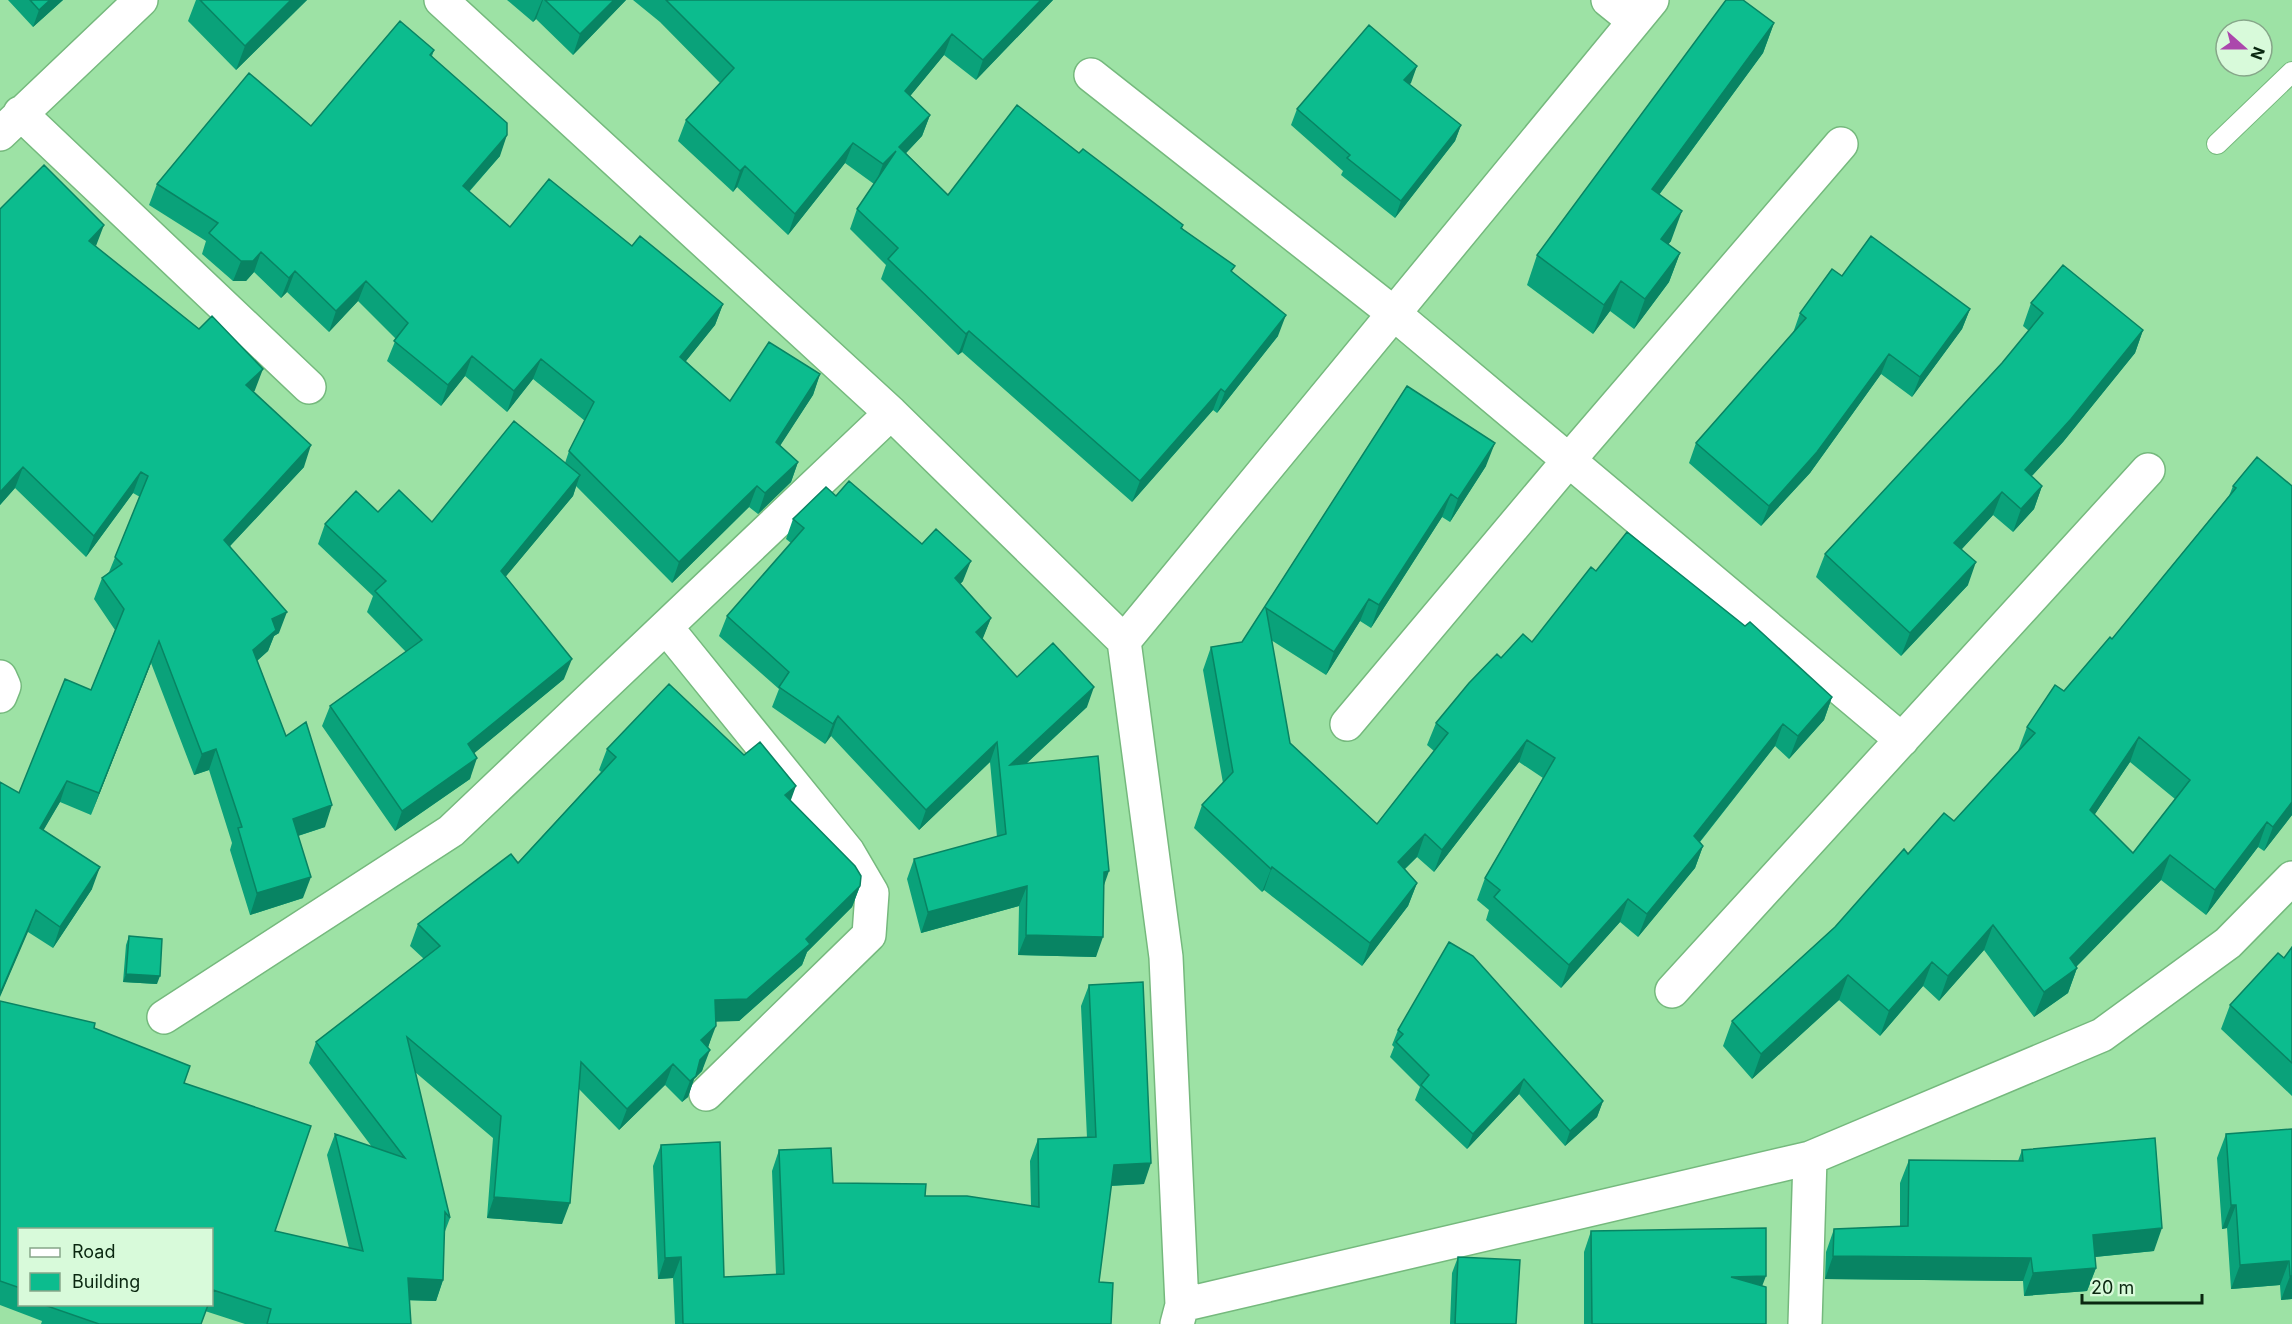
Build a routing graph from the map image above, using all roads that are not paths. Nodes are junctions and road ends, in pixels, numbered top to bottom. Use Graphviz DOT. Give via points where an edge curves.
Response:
graph roads {
  1 [pos="141,0"];
  2 [pos="441,0"];
  3 [pos="1608,0"];
  4 [pos="1643,10"];
  5 [pos="2292,72"];
  6 [pos="1092,75"];
  7 [pos="10,123"];
  8 [pos="1841,144"];
  9 [pos="2217,144"];
  10 [pos="1392,312"];
  11 [pos="309,387"];
  12 [pos="891,413"];
  13 [pos="1569,460"];
  14 [pos="2148,470"];
  15 [pos="666,627"];
  16 [pos="1124,641"];
  17 [pos="0,677"];
  18 [pos="0,696"];
  19 [pos="1347,724"];
  20 [pos="1902,740"];
  21 [pos="2292,878"];
  22 [pos="1672,991"];
  23 [pos="164,1017"];
  24 [pos="706,1094"];
  25 [pos="1810,1158"];
  26 [pos="1180,1315"];
  27 [pos="1805,1324"];
  1 -- 7 [label="street"];
  2 -- 12 [label="street"];
  3 -- 4 [label="street"];
  4 -- 10 [label="street"];
  5 -- 9 [label="lane"];
  6 -- 10 [label="street"];
  7 -- 11 [label="street"];
  8 -- 13 [label="street"];
  10 -- 13 [label="street"];
  10 -- 16 [label="street"];
  12 -- 15 [label="street"];
  12 -- 16 [label="street"];
  13 -- 19 [label="street"];
  13 -- 20 [label="street"];
  14 -- 20 [label="street"];
  15 -- 23 [label="street" via="451,831"];
  15 -- 24 [label="street" via="848,852 872,893 869,935"];
  16 -- 26 [label="street" via="1166,957"];
  17 -- 18 [label="street" via="4,686"];
  20 -- 22 [label="street"];
  21 -- 25 [label="street" via="2228,943 2102,1035"];
  25 -- 26 [label="street"];
  25 -- 27 [label="street"];
}
